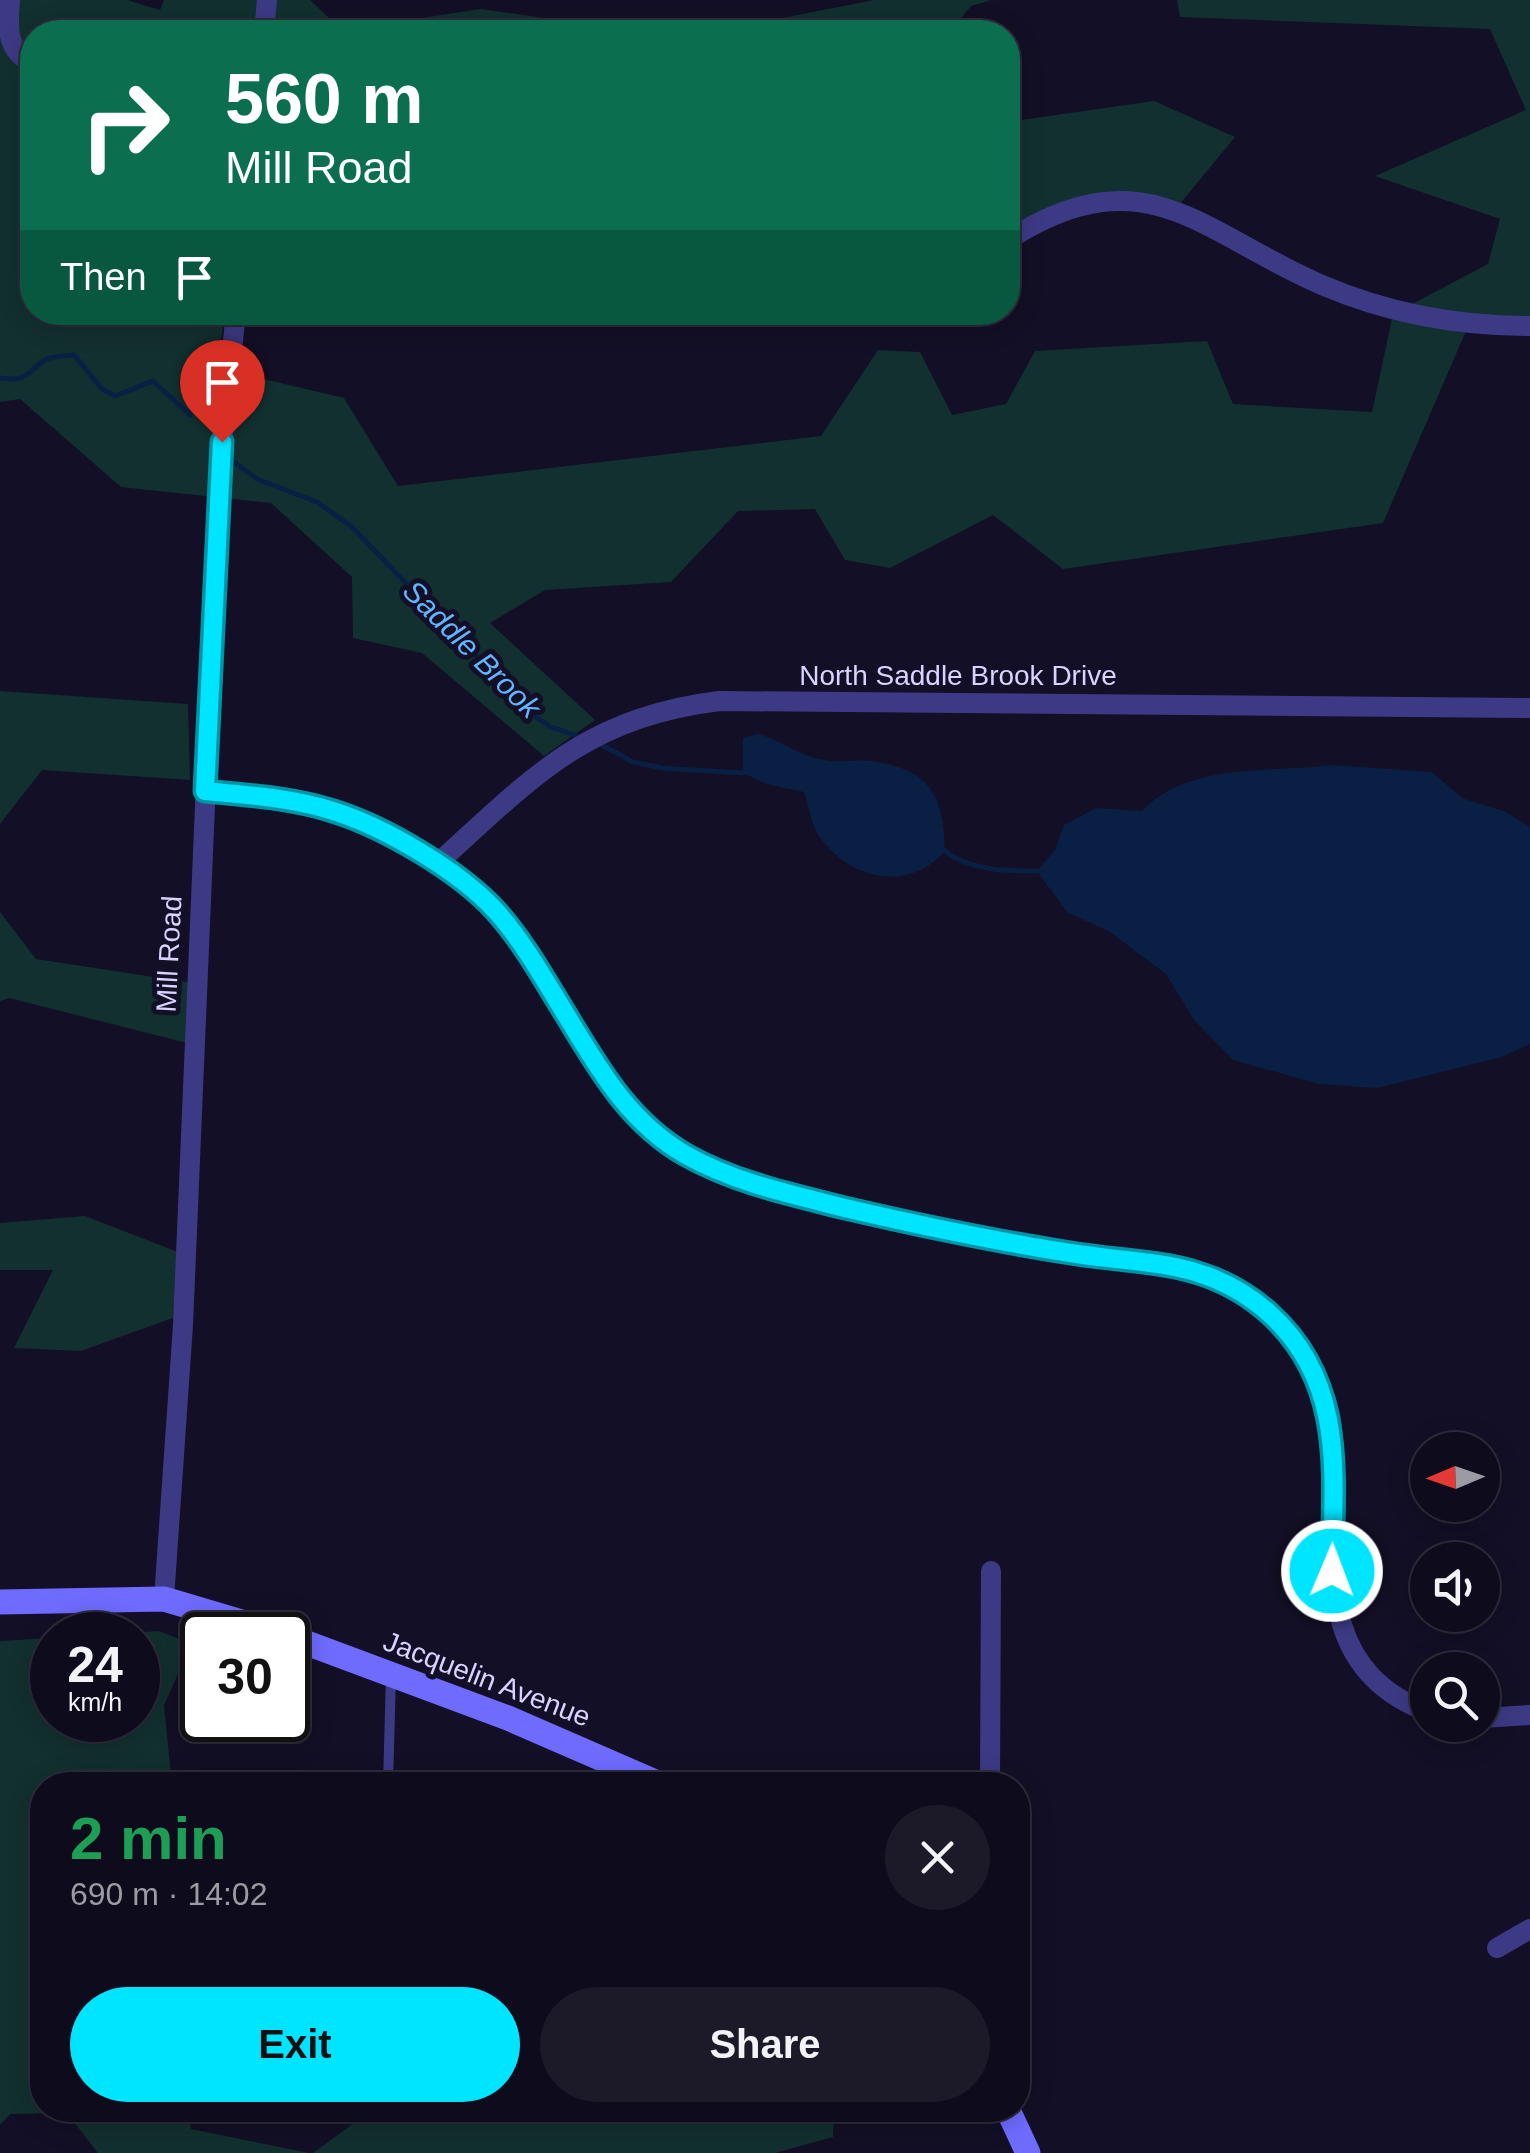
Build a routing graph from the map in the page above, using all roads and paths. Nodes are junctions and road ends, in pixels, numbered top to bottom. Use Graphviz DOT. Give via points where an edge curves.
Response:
graph roads {
  1 [pos="10,0"];
  2 [pos="16,58"];
  3 [pos="1020,233"];
  4 [pos="235,325"];
  5 [pos="1530,326"];
  6 [pos="1530,708"];
  7 [pos="205,791"];
  8 [pos="438,863"];
  9 [pos="992,1571"];
  10 [pos="164,1599"];
  11 [pos="0,1602"];
  12 [pos="207,1612"];
  13 [pos="310,1645"];
  14 [pos="391,1674"];
  15 [pos="1410,1705"];
  16 [pos="1530,1715"];
  17 [pos="1500,1717"];
  18 [pos="388,1772"];
  19 [pos="634,1772"];
  20 [pos="990,1772"];
  21 [pos="1530,1929"];
  22 [pos="1497,1948"];
  23 [pos="1014,2122"];
  24 [pos="1028,2153"];
  1 -- 2 [label="street"];
  3 -- 5 [label="street" via="1074,208 1161,206 1367,302 1461,322"];
  4 -- 7 [label="street, Mill Road" via="219,475"];
  6 -- 8 [label="street, North Saddle Brook Drive" via="739,701 677,706 620,723 572,748"];
  7 -- 8 [label="street" via="334,811"];
  7 -- 10 [label="street, Mill Road" via="183,1325"];
  8 -- 15 [label="street" via="493,908 520,942 618,1096 688,1156 754,1186 914,1224 1183,1266 1226,1282 1272,1316 1311,1367 1332,1425 1332,1592 1342,1634 1377,1679"];
  9 -- 20 [label="street"];
  10 -- 11 [label="main road, Jacquelin Avenue"];
  10 -- 12 [label="main road, Jacquelin Avenue"];
  13 -- 14 [label="main road, Jacquelin Avenue"];
  14 -- 18 [label="lane"];
  14 -- 19 [label="main road, Jacquelin Avenue"];
  16 -- 17 [label="street"];
  21 -- 22 [label="street"];
  23 -- 24 [label="main road"];
}
